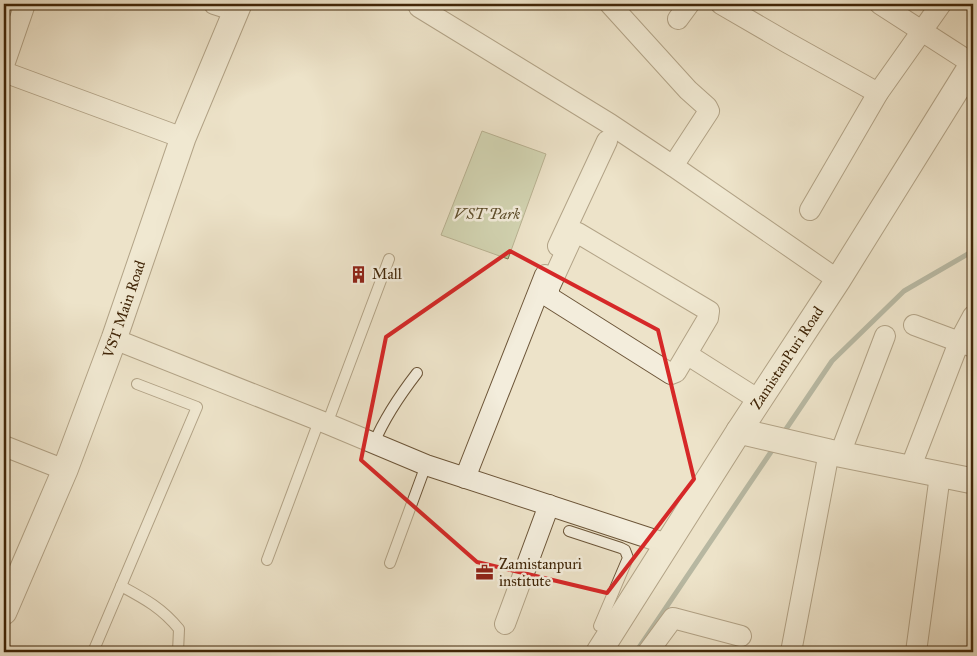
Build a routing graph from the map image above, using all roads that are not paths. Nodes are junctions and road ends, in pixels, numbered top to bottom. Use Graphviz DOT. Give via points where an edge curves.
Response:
graph roads {
  1 [pos="25,4"];
  2 [pos="418,4"];
  3 [pos="610,4"];
  4 [pos="722,4"];
  5 [pos="880,4"];
  6 [pos="941,4"];
  7 [pos="230,6"];
  8 [pos="923,31"];
  9 [pos="5,54"];
  10 [pos="973,64"];
  11 [pos="4,72"];
  12 [pos="878,93"];
  13 [pos="183,138"];
  14 [pos="607,141"];
  15 [pos="673,166"];
  16 [pos="810,210"];
  17 [pos="389,259"];
  18 [pos="838,280"];
  19 [pos="973,316"];
  20 [pos="914,325"];
  21 [pos="885,336"];
  22 [pos="114,339"];
  23 [pos="966,345"];
  24 [pos="688,355"];
  25 [pos="417,373"];
  26 [pos="137,384"];
  27 [pos="759,400"];
  28 [pos="323,422"];
  29 [pos="749,433"];
  30 [pos="374,443"];
  31 [pos="4,446"];
  32 [pos="825,451"];
  33 [pos="426,465"];
  34 [pos="910,469"];
  35 [pos="65,470"];
  36 [pos="940,475"];
  37 [pos="465,478"];
  38 [pos="973,481"];
  39 [pos="548,508"];
  40 [pos="569,531"];
  41 [pos="618,538"];
  42 [pos="667,544"];
  43 [pos="267,560"];
  44 [pos="390,563"];
  45 [pos="121,586"];
  46 [pos="623,596"];
  47 [pos="4,612"];
  48 [pos="505,624"];
  49 [pos="599,626"];
  50 [pos="741,636"];
  51 [pos="93,652"];
  52 [pos="178,652"];
  53 [pos="600,652"];
  54 [pos="648,652"];
  55 [pos="791,652"];
  56 [pos="916,652"];
  1 -- 9 [label="street"];
  2 -- 15 [label="street"];
  3 -- 15 [label="street" via="709,111"];
  4 -- 12 [label="street"];
  5 -- 8 [label="street"];
  6 -- 8 [label="street"];
  7 -- 13 [label="street, VST Main Road"];
  8 -- 10 [label="street"];
  8 -- 12 [label="street"];
  10 -- 18 [label="street, ZamistanPuri Road"];
  11 -- 13 [label="street"];
  12 -- 16 [label="street"];
  13 -- 22 [label="street, VST Main Road"];
  14 -- 37 [label="street" via="544,279"];
  15 -- 18 [label="street"];
  17 -- 28 [label="lane"];
  18 -- 27 [label="street, ZamistanPuri Road"];
  19 -- 23 [label="street"];
  20 -- 23 [label="street"];
  21 -- 32 [label="street"];
  22 -- 28 [label="street"];
  22 -- 35 [label="street, VST Main Road"];
  23 -- 34 [label="street"];
  24 -- 24 [label="street" via="671,374 549,297 549,288 572,238 578,233 709,311"];
  24 -- 27 [label="street"];
  25 -- 30 [label="lane" via="398,396"];
  26 -- 45 [label="lane" via="197,407"];
  27 -- 29 [label="street, ZamistanPuri Road"];
  28 -- 30 [label="street"];
  28 -- 43 [label="lane"];
  29 -- 32 [label="street"];
  29 -- 42 [label="street, ZamistanPuri Road"];
  30 -- 33 [label="street"];
  31 -- 35 [label="street"];
  32 -- 34 [label="street"];
  32 -- 55 [label="street"];
  33 -- 37 [label="street"];
  33 -- 44 [label="lane"];
  34 -- 36 [label="street"];
  35 -- 47 [label="street, VST Main Road"];
  36 -- 38 [label="street"];
  36 -- 56 [label="street"];
  37 -- 39 [label="street"];
  39 -- 41 [label="street"];
  39 -- 48 [label="street"];
  40 -- 41 [label="lane"];
  41 -- 42 [label="street"];
  41 -- 46 [label="lane" via="628,558"];
  42 -- 46 [label="street, ZamistanPuri Road"];
  45 -- 51 [label="lane"];
  45 -- 52 [label="lane" via="168,615 179,630"];
  46 -- 49 [label="lane"];
  46 -- 53 [label="street, ZamistanPuri Road"];
  50 -- 54 [label="street" via="673,618"];
}
